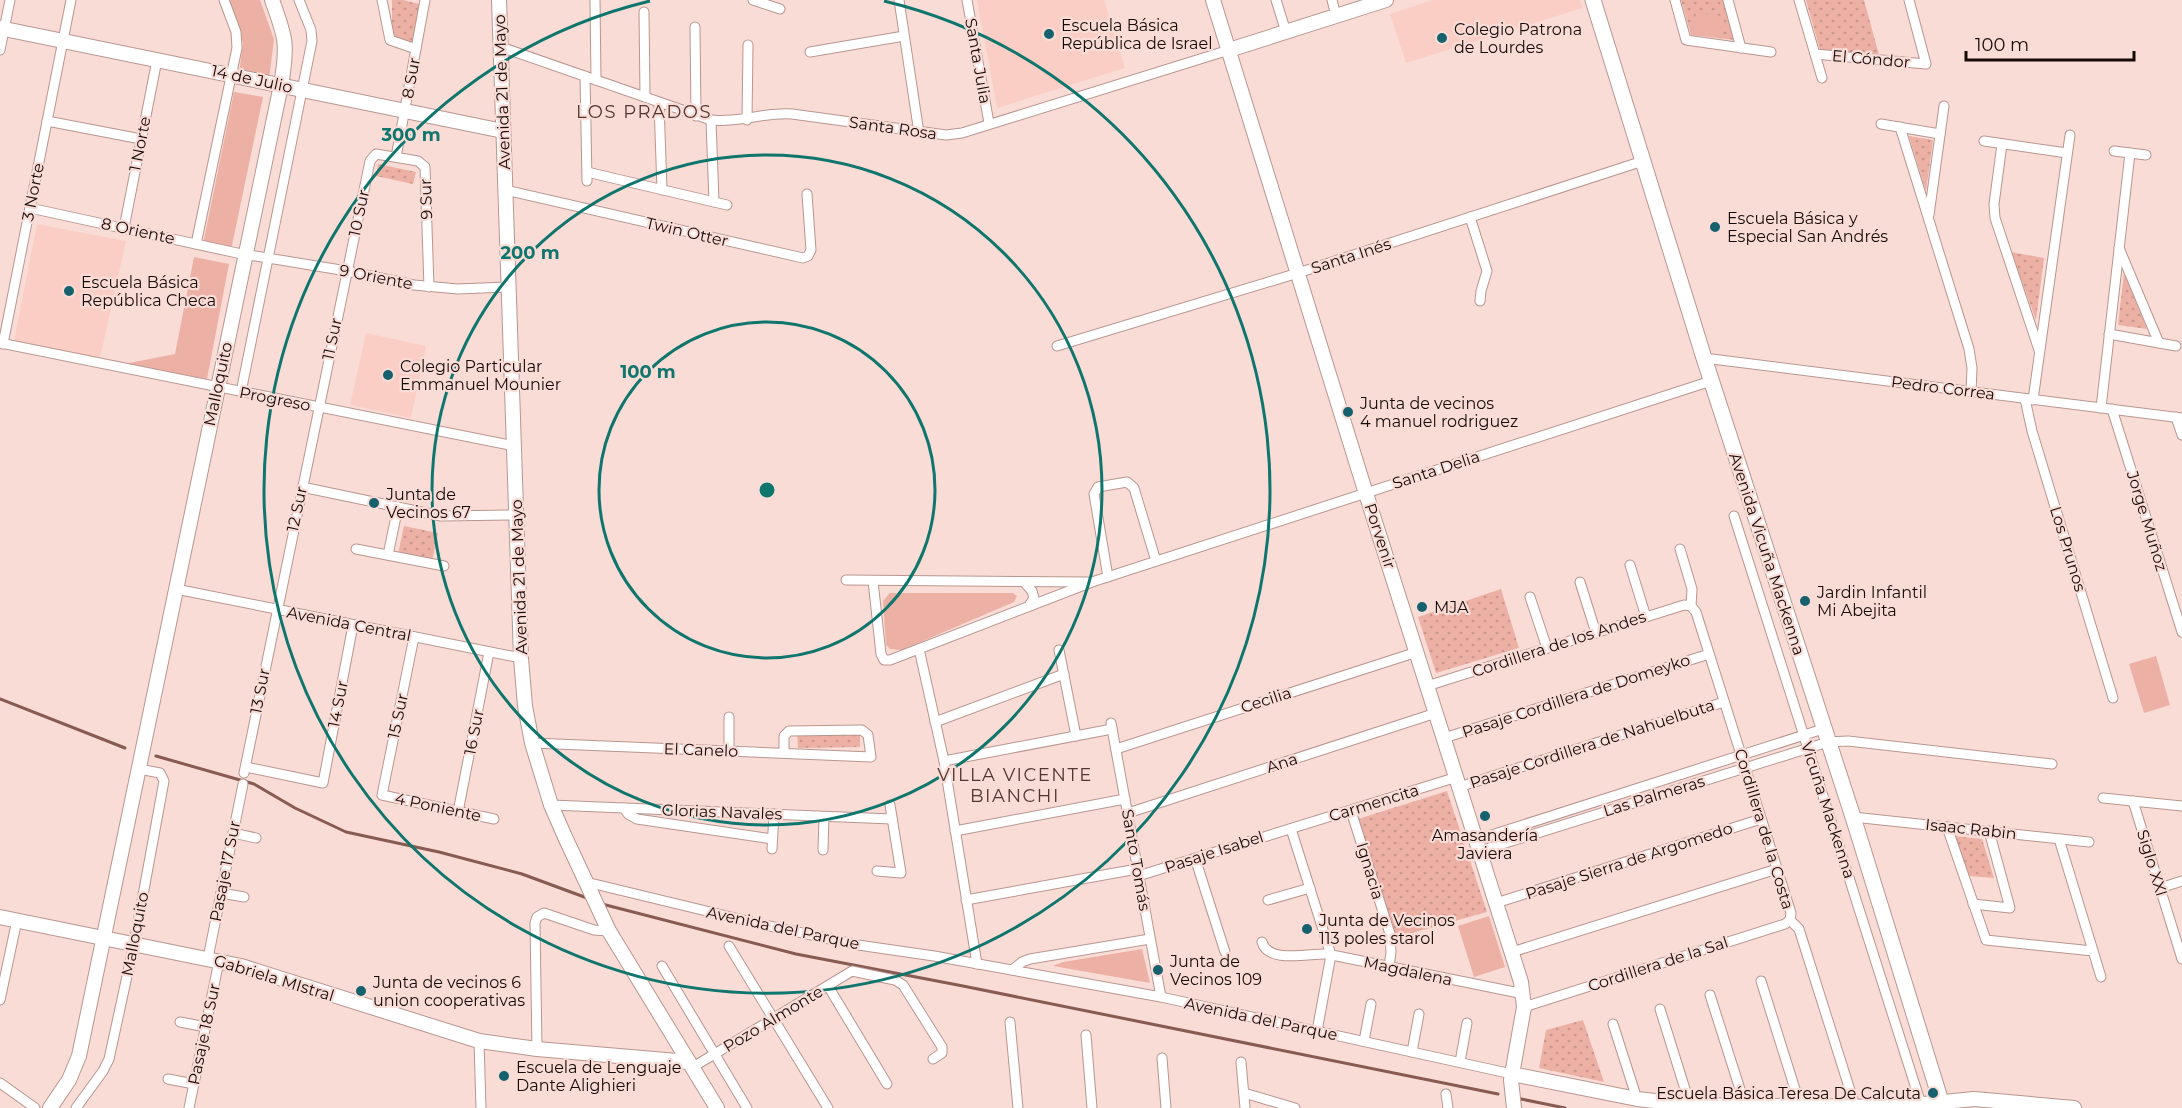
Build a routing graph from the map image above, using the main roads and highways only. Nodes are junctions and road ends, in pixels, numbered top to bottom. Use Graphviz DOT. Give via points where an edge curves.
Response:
graph roads {
  1 [pos="1593,0"];
  2 [pos="1942,1105"];
  1 -- 2 [label="main road, Avenida Vicuña Mackenna"];
}
